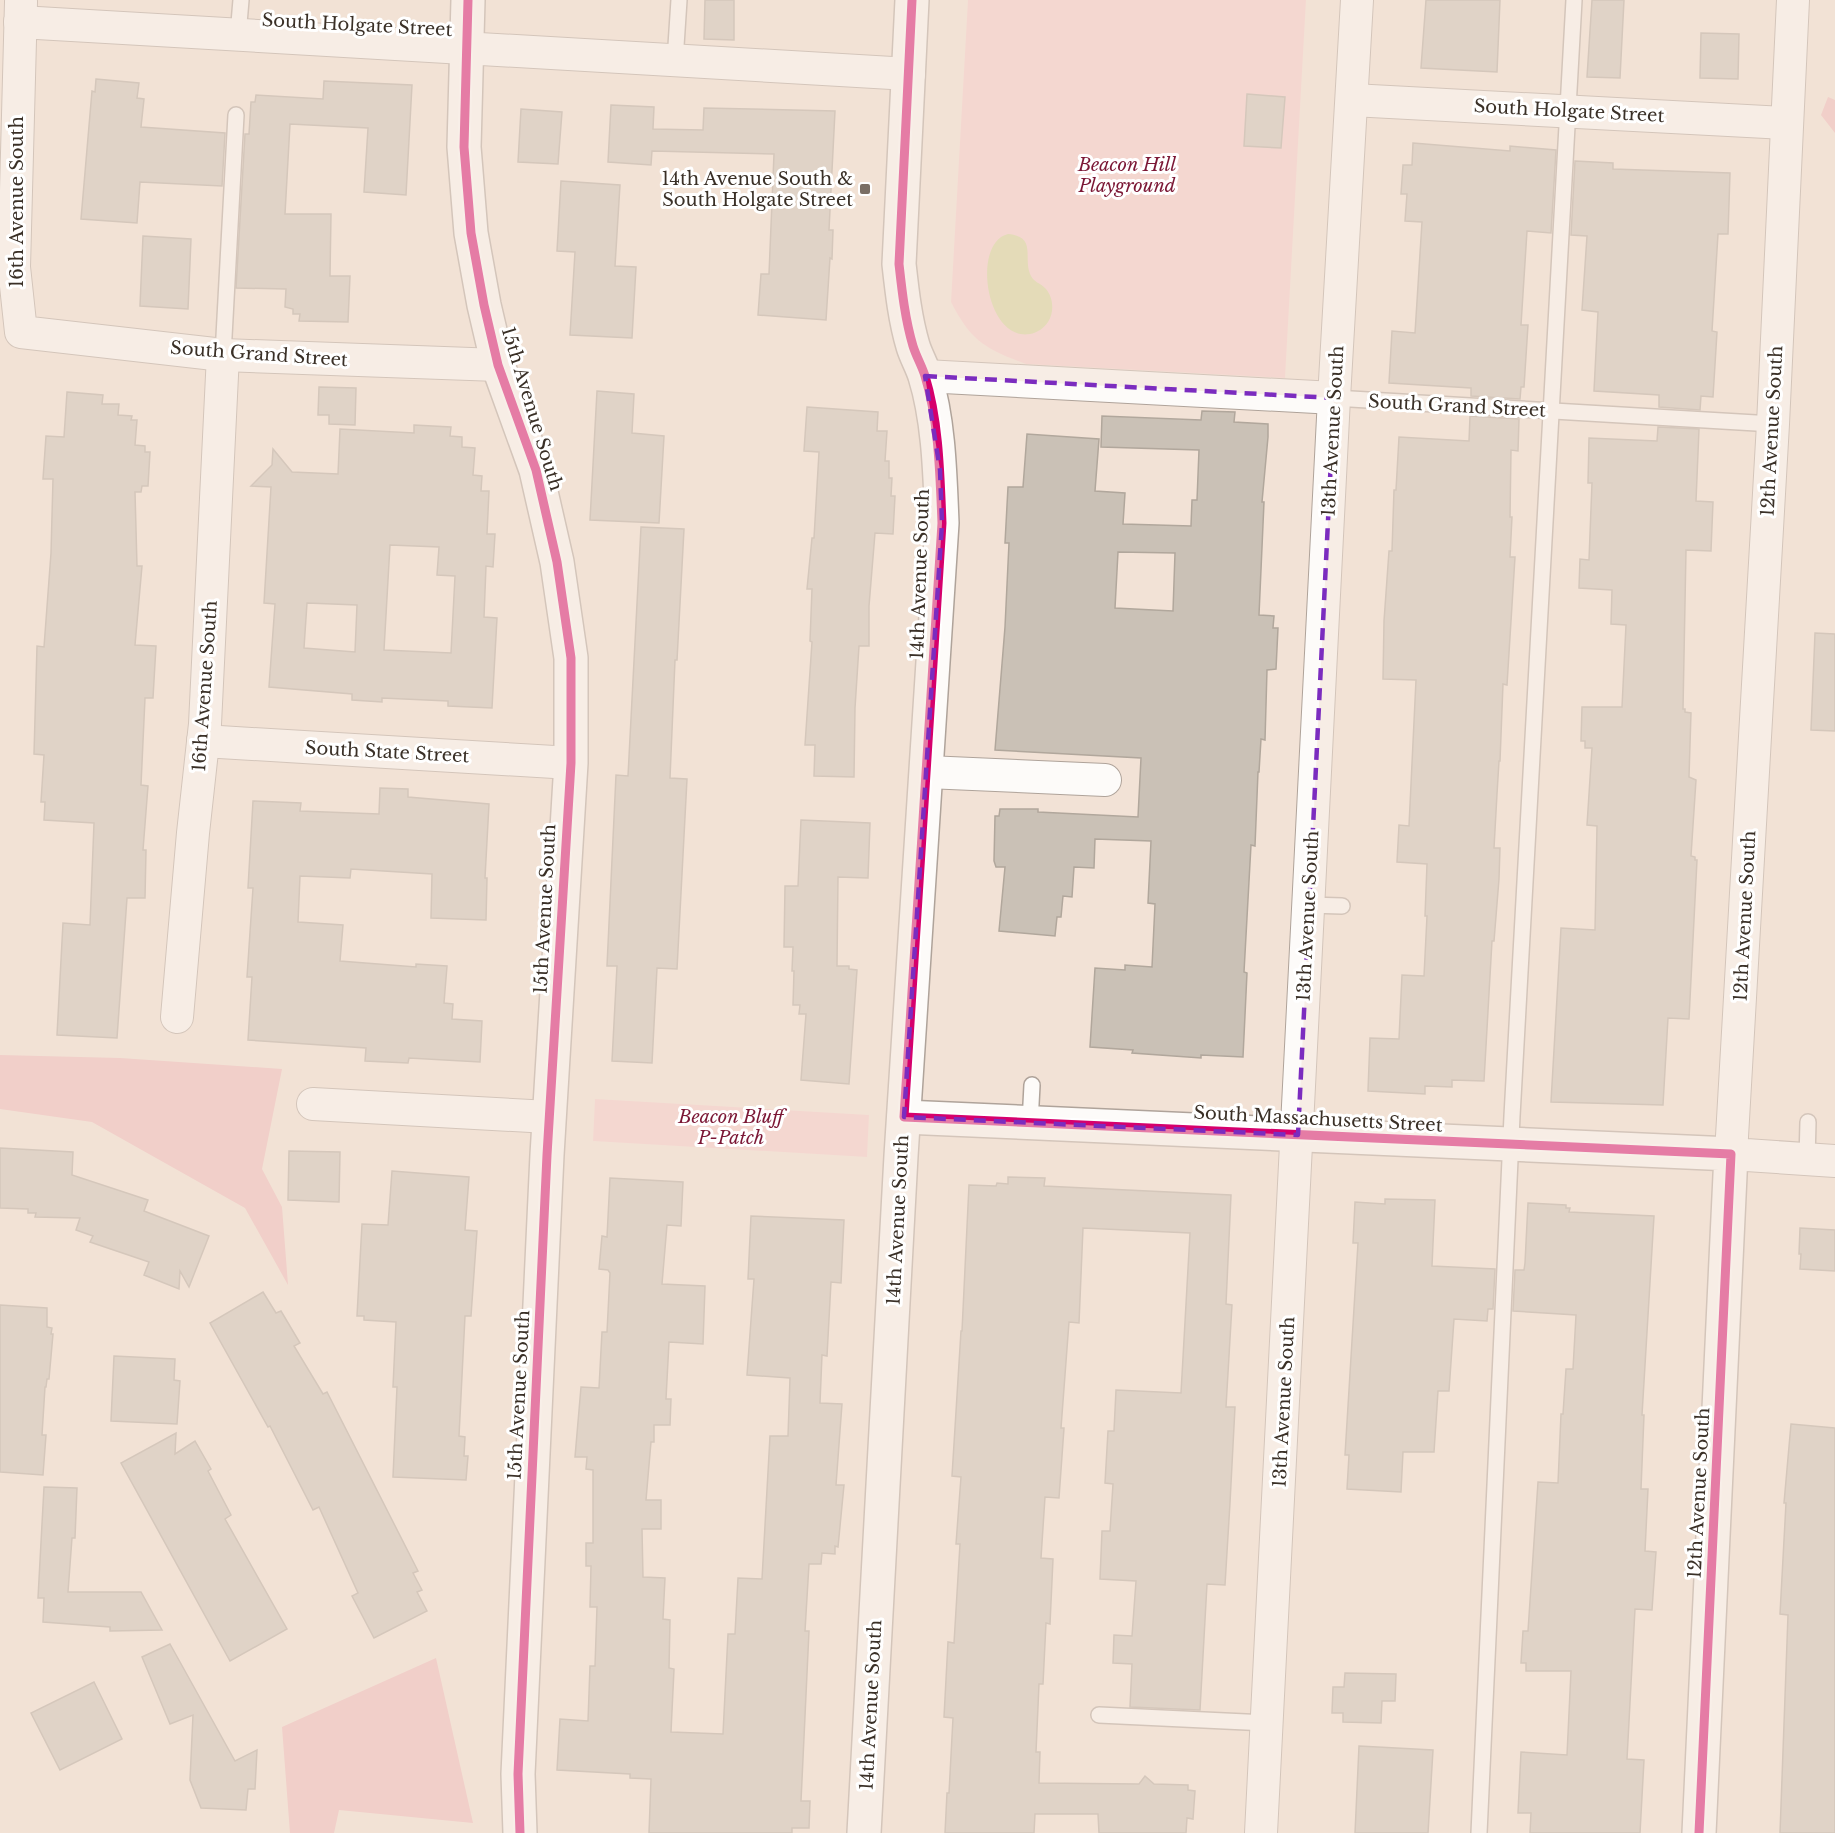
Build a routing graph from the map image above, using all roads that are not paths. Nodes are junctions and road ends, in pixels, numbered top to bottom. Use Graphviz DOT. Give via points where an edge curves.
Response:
graph roads {
  1 [pos="242,0"];
  2 [pos="468,0"];
  3 [pos="679,0"];
  4 [pos="912,0"];
  5 [pos="1357,0"];
  6 [pos="1574,0"];
  7 [pos="1793,0"];
  8 [pos="20,11"];
  9 [pos="238,35"];
  10 [pos="466,48"];
  11 [pos="675,61"];
  12 [pos="909,74"];
  13 [pos="1352,100"];
  14 [pos="1568,111"];
  15 [pos="236,115"];
  16 [pos="1786,123"];
  17 [pos="21,332"];
  18 [pos="223,355"];
  19 [pos="498,365"];
  20 [pos="926,376"];
  21 [pos="1334,398"];
  22 [pos="1551,411"];
  23 [pos="1773,424"];
  24 [pos="203,741"];
  25 [pos="571,763"];
  26 [pos="927,772"];
  27 [pos="1105,780"];
  28 [pos="1309,905"];
  29 [pos="1342,906"];
  30 [pos="177,1017"];
  31 [pos="1032,1085"];
  32 [pos="313,1104"];
  33 [pos="549,1117"];
  34 [pos="904,1117"];
  35 [pos="1808,1122"];
  36 [pos="1030,1123"];
  37 [pos="1298,1135"];
  38 [pos="1511,1145"];
  39 [pos="1731,1154"];
  40 [pos="1821,1160"];
  41 [pos="1099,1715"];
  42 [pos="1267,1723"];
  43 [pos="520,1833"];
  44 [pos="864,1833"];
  45 [pos="1261,1833"];
  46 [pos="1479,1833"];
  47 [pos="1699,1833"];
  1 -- 9 [label="lane"];
  2 -- 10 [label="street, 15th Avenue South"];
  3 -- 11 [label="lane"];
  4 -- 12 [label="street, 14th Avenue South"];
  5 -- 13 [label="street, 13th Avenue South"];
  6 -- 14 [label="lane"];
  7 -- 16 [label="street, 12th Avenue South"];
  8 -- 9 [label="street, South Holgate Street"];
  8 -- 17 [label="street, 16th Avenue South" via="14,267"];
  9 -- 10 [label="street, South Holgate Street"];
  10 -- 11 [label="street, South Holgate Street"];
  10 -- 19 [label="street, 15th Avenue South" via="464,147 471,233"];
  11 -- 12 [label="street, South Holgate Street"];
  12 -- 20 [label="street, 14th Avenue South" via="899,264 903,304"];
  13 -- 14 [label="street, South Holgate Street"];
  13 -- 21 [label="street, 13th Avenue South"];
  14 -- 16 [label="street, South Holgate Street"];
  14 -- 22 [label="lane"];
  15 -- 18 [label="lane"];
  16 -- 23 [label="street, 12th Avenue South"];
  17 -- 18 [label="street, South Grand Street"];
  18 -- 19 [label="street, South Grand Street"];
  18 -- 24 [label="street, 16th Avenue South"];
  19 -- 25 [label="street, 15th Avenue South" via="536,470 557,562 571,658"];
  20 -- 21 [label="street, South Grand Street"];
  20 -- 26 [label="street, 14th Avenue South" via="940,470 942,523"];
  21 -- 22 [label="lane, South Grand Street"];
  21 -- 28 [label="street, 13th Avenue South"];
  22 -- 23 [label="lane, South Grand Street"];
  22 -- 38 [label="lane"];
  23 -- 39 [label="street, 12th Avenue South"];
  24 -- 25 [label="street, South State Street"];
  24 -- 30 [label="street, 16th Avenue South"];
  25 -- 33 [label="street, 15th Avenue South"];
  26 -- 27 [label="street"];
  26 -- 34 [label="street, 14th Avenue South"];
  28 -- 29 [label="lane"];
  28 -- 37 [label="street, 13th Avenue South"];
  31 -- 36 [label="lane"];
  32 -- 33 [label="street"];
  33 -- 43 [label="street, 15th Avenue South" via="519,1762"];
  34 -- 36 [label="street, South Massachusetts Street"];
  34 -- 44 [label="street, 14th Avenue South"];
  35 -- 40 [label="lane"];
  36 -- 37 [label="street, South Massachusetts Street"];
  37 -- 38 [label="street, South Massachusetts Street"];
  37 -- 42 [label="street, 13th Avenue South"];
  38 -- 39 [label="street, South Massachusetts Street"];
  38 -- 46 [label="lane"];
  39 -- 40 [label="street, South Massachusetts Street"];
  39 -- 47 [label="street, 12th Avenue South"];
  41 -- 42 [label="lane"];
  42 -- 45 [label="street, 13th Avenue South"];
}
